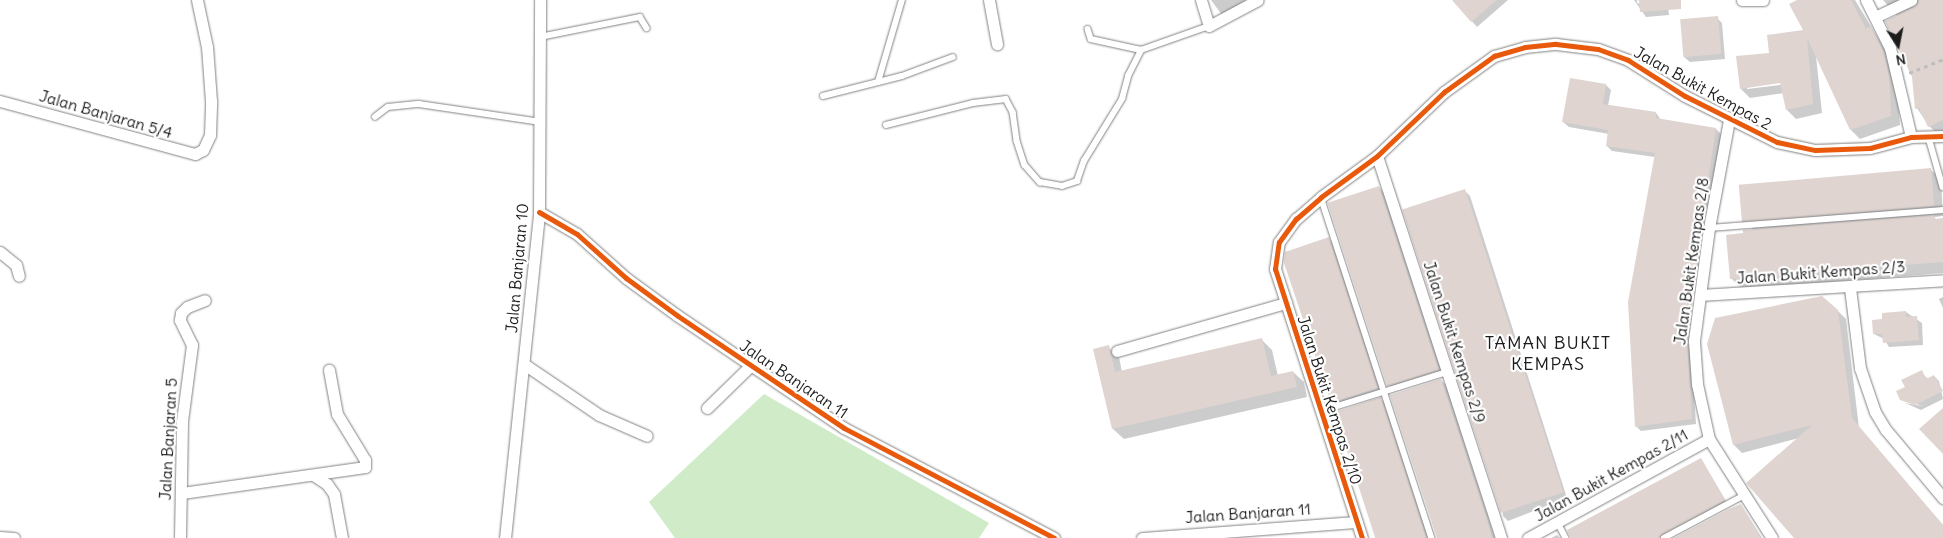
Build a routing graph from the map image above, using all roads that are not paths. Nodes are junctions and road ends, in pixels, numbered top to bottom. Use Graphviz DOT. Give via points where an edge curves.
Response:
graph roads {
  1 [pos="197,0"];
  2 [pos="540,0"];
  3 [pos="902,0"];
  4 [pos="989,0"];
  5 [pos="1258,0"];
  6 [pos="1742,0"];
  7 [pos="1763,0"];
  8 [pos="1866,0"];
  9 [pos="1911,0"];
  10 [pos="1202,5"];
  11 [pos="1875,17"];
  12 [pos="1209,26"];
  13 [pos="647,28"];
  14 [pos="1088,29"];
  15 [pos="538,37"];
  16 [pos="997,44"];
  17 [pos="1141,50"];
  18 [pos="953,57"];
  19 [pos="878,82"];
  20 [pos="823,96"];
  21 [pos="0,101"];
  22 [pos="375,117"];
  23 [pos="1729,120"];
  24 [pos="540,122"];
  25 [pos="886,125"];
  26 [pos="1943,136"];
  27 [pos="1911,137"];
  28 [pos="1929,138"];
  29 [pos="1377,156"];
  30 [pos="1943,188"];
  31 [pos="1321,197"];
  32 [pos="1943,210"];
  33 [pos="539,212"];
  34 [pos="1710,228"];
  35 [pos="0,252"];
  36 [pos="1275,269"];
  37 [pos="19,276"];
  38 [pos="1943,280"];
  39 [pos="1850,288"];
  40 [pos="1701,295"];
  41 [pos="205,300"];
  42 [pos="1286,302"];
  43 [pos="1117,351"];
  44 [pos="524,364"];
  45 [pos="752,365"];
  46 [pos="329,370"];
  47 [pos="1448,372"];
  48 [pos="1384,393"];
  49 [pos="707,408"];
  50 [pos="1322,411"];
  51 [pos="647,436"];
  52 [pos="1709,439"];
  53 [pos="313,475"];
  54 [pos="182,493"];
  55 [pos="1743,496"];
  56 [pos="1943,498"];
  57 [pos="1356,522"];
  58 [pos="1558,523"];
  59 [pos="0,537"];
  60 [pos="14,538"];
  61 [pos="180,538"];
  62 [pos="342,538"];
  63 [pos="505,538"];
  64 [pos="1054,538"];
  65 [pos="1142,538"];
  66 [pos="1362,538"];
  67 [pos="1432,538"];
  68 [pos="1502,538"];
  69 [pos="1528,538"];
  70 [pos="1566,538"];
  71 [pos="1664,538"];
  72 [pos="1772,538"];
  1 -- 21 [label="street, Jalan Banjaran 5/4" via="207,47 211,101 210,135 203,150 186,154"];
  2 -- 15 [label="street, Jalan Banjaran 10"];
  3 -- 19 [label="lane"];
  4 -- 16 [label="street"];
  5 -- 12 [label="street"];
  6 -- 7 [label="street"];
  8 -- 11 [label="street"];
  9 -- 11 [label="street"];
  10 -- 12 [label="street"];
  11 -- 27 [label="street" via="1890,48"];
  12 -- 17 [label="lane"];
  13 -- 15 [label="lane" via="640,17"];
  14 -- 17 [label="lane" via="1091,39"];
  15 -- 24 [label="street, Jalan Banjaran 10"];
  17 -- 25 [label="lane" via="1128,76 1122,99 1084,161 1077,181 1062,186 1040,182 1025,165 1017,141 1013,112 1006,98"];
  18 -- 19 [label="lane"];
  19 -- 20 [label="lane"];
  22 -- 24 [label="lane" via="388,107 419,104"];
  23 -- 27 [label="street, Jalan Bukit Kempas 2" via="1777,142 1815,150 1870,148"];
  23 -- 29 [label="street, Jalan Bukit Kempas 2" via="1628,60 1598,49 1556,44 1525,47 1494,56 1444,92"];
  23 -- 34 [label="street, Jalan Bukit Kempas 2/8"];
  24 -- 33 [label="street, Jalan Banjaran 10"];
  26 -- 28 [label="street, Jalan Bukit Kempas 2"];
  27 -- 28 [label="street, Jalan Bukit Kempas 2"];
  28 -- 30 [label="lane"];
  29 -- 31 [label="street, Jalan Bukit Kempas 2"];
  29 -- 47 [label="street, Jalan Bukit Kempas 2/9"];
  31 -- 36 [label="street, Jalan Bukit Kempas 2" via="1296,219 1279,242"];
  31 -- 48 [label="lane"];
  32 -- 34 [label="lane"];
  33 -- 44 [label="street, Jalan Banjaran 10"];
  33 -- 45 [label="street, Jalan Banjaran 11" via="577,234 663,305"];
  34 -- 40 [label="street, Jalan Bukit Kempas 2/8"];
  35 -- 37 [label="street" via="16,265"];
  36 -- 42 [label="street, Jalan Bukit Kempas 2/10"];
  38 -- 39 [label="street, Jalan Bukit Kempas 2/3"];
  39 -- 40 [label="street, Jalan Bukit Kempas 2/3"];
  39 -- 56 [label="street" via="1860,368 1875,412 1886,430"];
  40 -- 52 [label="street, Jalan Bukit Kempas 2/8" via="1694,341 1697,384"];
  41 -- 54 [label="street, Jalan Banjaran 5" via="181,314 180,320 192,345 182,421"];
  42 -- 43 [label="street"];
  42 -- 50 [label="street, Jalan Bukit Kempas 2/10"];
  44 -- 51 [label="street" via="598,416"];
  44 -- 63 [label="street, Jalan Banjaran 10"];
  45 -- 49 [label="street"];
  45 -- 64 [label="street, Jalan Banjaran 11" via="844,428"];
  46 -- 53 [label="street" via="338,414 365,460 365,467"];
  47 -- 48 [label="lane"];
  47 -- 68 [label="street, Jalan Bukit Kempas 2/9"];
  48 -- 50 [label="lane"];
  48 -- 67 [label="lane"];
  50 -- 57 [label="street, Jalan Bukit Kempas 2/10"];
  52 -- 55 [label="street, Jalan Bukit Kempas 2/8"];
  52 -- 58 [label="street, Jalan Bukit Kempas 2/11"];
  53 -- 54 [label="street"];
  53 -- 62 [label="street" via="327,484 334,494"];
  54 -- 61 [label="street, Jalan Banjaran 5"];
  55 -- 71 [label="lane"];
  55 -- 72 [label="street, Jalan Bukit Kempas 2/8"];
  57 -- 65 [label="street, Jalan Banjaran 11"];
  57 -- 66 [label="street, Jalan Bukit Kempas 2/10"];
  58 -- 69 [label="street, Jalan Bukit Kempas 2/11"];
  58 -- 70 [label="lane"];
  59 -- 60 [label="street"];
}
